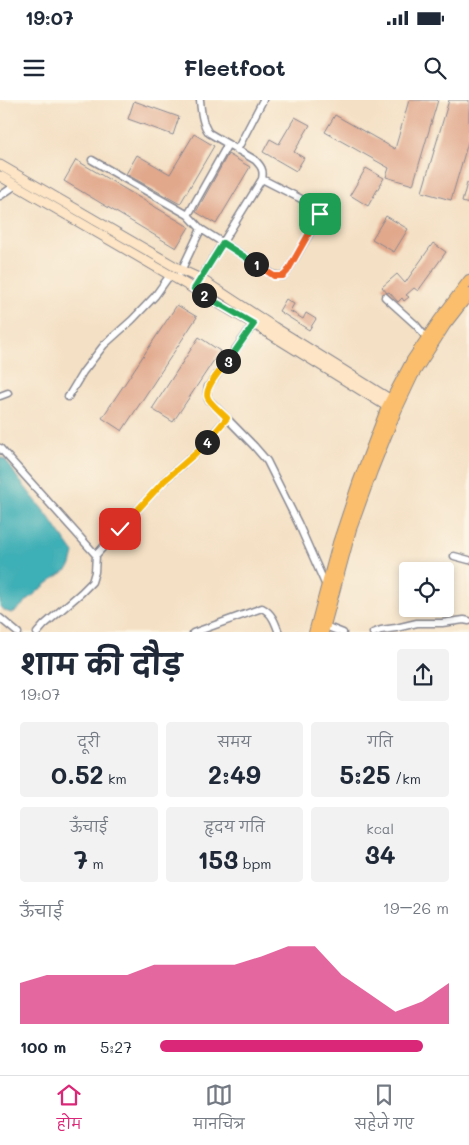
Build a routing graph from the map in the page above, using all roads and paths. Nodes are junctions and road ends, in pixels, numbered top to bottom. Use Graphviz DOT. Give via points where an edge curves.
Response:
graph roads {
  1 [pos="200,100"];
  2 [pos="263,100"];
  3 [pos="228,144"];
  4 [pos="237,150"];
  5 [pos="92,160"];
  6 [pos="0,165"];
  7 [pos="0,176"];
  8 [pos="262,179"];
  9 [pos="16,185"];
  10 [pos="0,196"];
  11 [pos="188,214"];
  12 [pos="201,229"];
  13 [pos="223,243"];
  14 [pos="176,275"];
  15 [pos="200,279"];
  16 [pos="469,280"];
  17 [pos="194,289"];
  18 [pos="469,294"];
  19 [pos="385,297"];
  20 [pos="254,324"];
  21 [pos="430,341"];
  22 [pos="8,394"];
  23 [pos="0,396"];
  24 [pos="68,397"];
  25 [pos="393,406"];
  26 [pos="227,418"];
  27 [pos="0,448"];
  28 [pos="96,556"];
  29 [pos="454,556"];
  30 [pos="469,560"];
  31 [pos="326,586"];
  32 [pos="0,618"];
  33 [pos="469,622"];
  34 [pos="324,629"];
  35 [pos="18,632"];
  36 [pos="38,632"];
  37 [pos="194,632"];
  38 [pos="279,632"];
  39 [pos="314,632"];
  40 [pos="343,632"];
  41 [pos="373,632"];
  1 -- 3 [label="street" via="205,128"];
  2 -- 4 [label="street"];
  3 -- 4 [label="street"];
  3 -- 11 [label="street"];
  4 -- 8 [label="street" via="260,165"];
  5 -- 11 [label="street"];
  6 -- 14 [label="main road"];
  7 -- 9 [label="main road"];
  8 -- 13 [label="street"];
  8 -- 13 [label="street" via="320,211 287,272 283,276 274,276"];
  9 -- 10 [label="street"];
  9 -- 14 [label="main road"];
  11 -- 12 [label="street"];
  12 -- 13 [label="street"];
  12 -- 14 [label="street"];
  13 -- 15 [label="street"];
  14 -- 15 [label="main road"];
  14 -- 17 [label="main road"];
  14 -- 24 [label="street" via="104,345"];
  15 -- 17 [label="street"];
  15 -- 25 [label="main road"];
  16 -- 21 [label="main road" via="457,294"];
  17 -- 20 [label="main road"];
  18 -- 21 [label="main road"];
  19 -- 21 [label="street"];
  20 -- 25 [label="main road"];
  20 -- 26 [label="street" via="208,388 208,399"];
  21 -- 25 [label="main road"];
  22 -- 23 [label="street"];
  25 -- 31 [label="main road" via="350,508"];
  25 -- 34 [label="main road" via="351,529"];
  26 -- 28 [label="street"];
  26 -- 31 [label="street" via="266,461"];
  27 -- 28 [label="street"];
  28 -- 36 [label="street" via="92,582"];
  29 -- 30 [label="street"];
  31 -- 39 [label="main road"];
  32 -- 35 [label="street"];
  33 -- 41 [label="street" via="417,623"];
  34 -- 40 [label="street"];
  37 -- 38 [label="street" via="262,608 271,615"];
}
